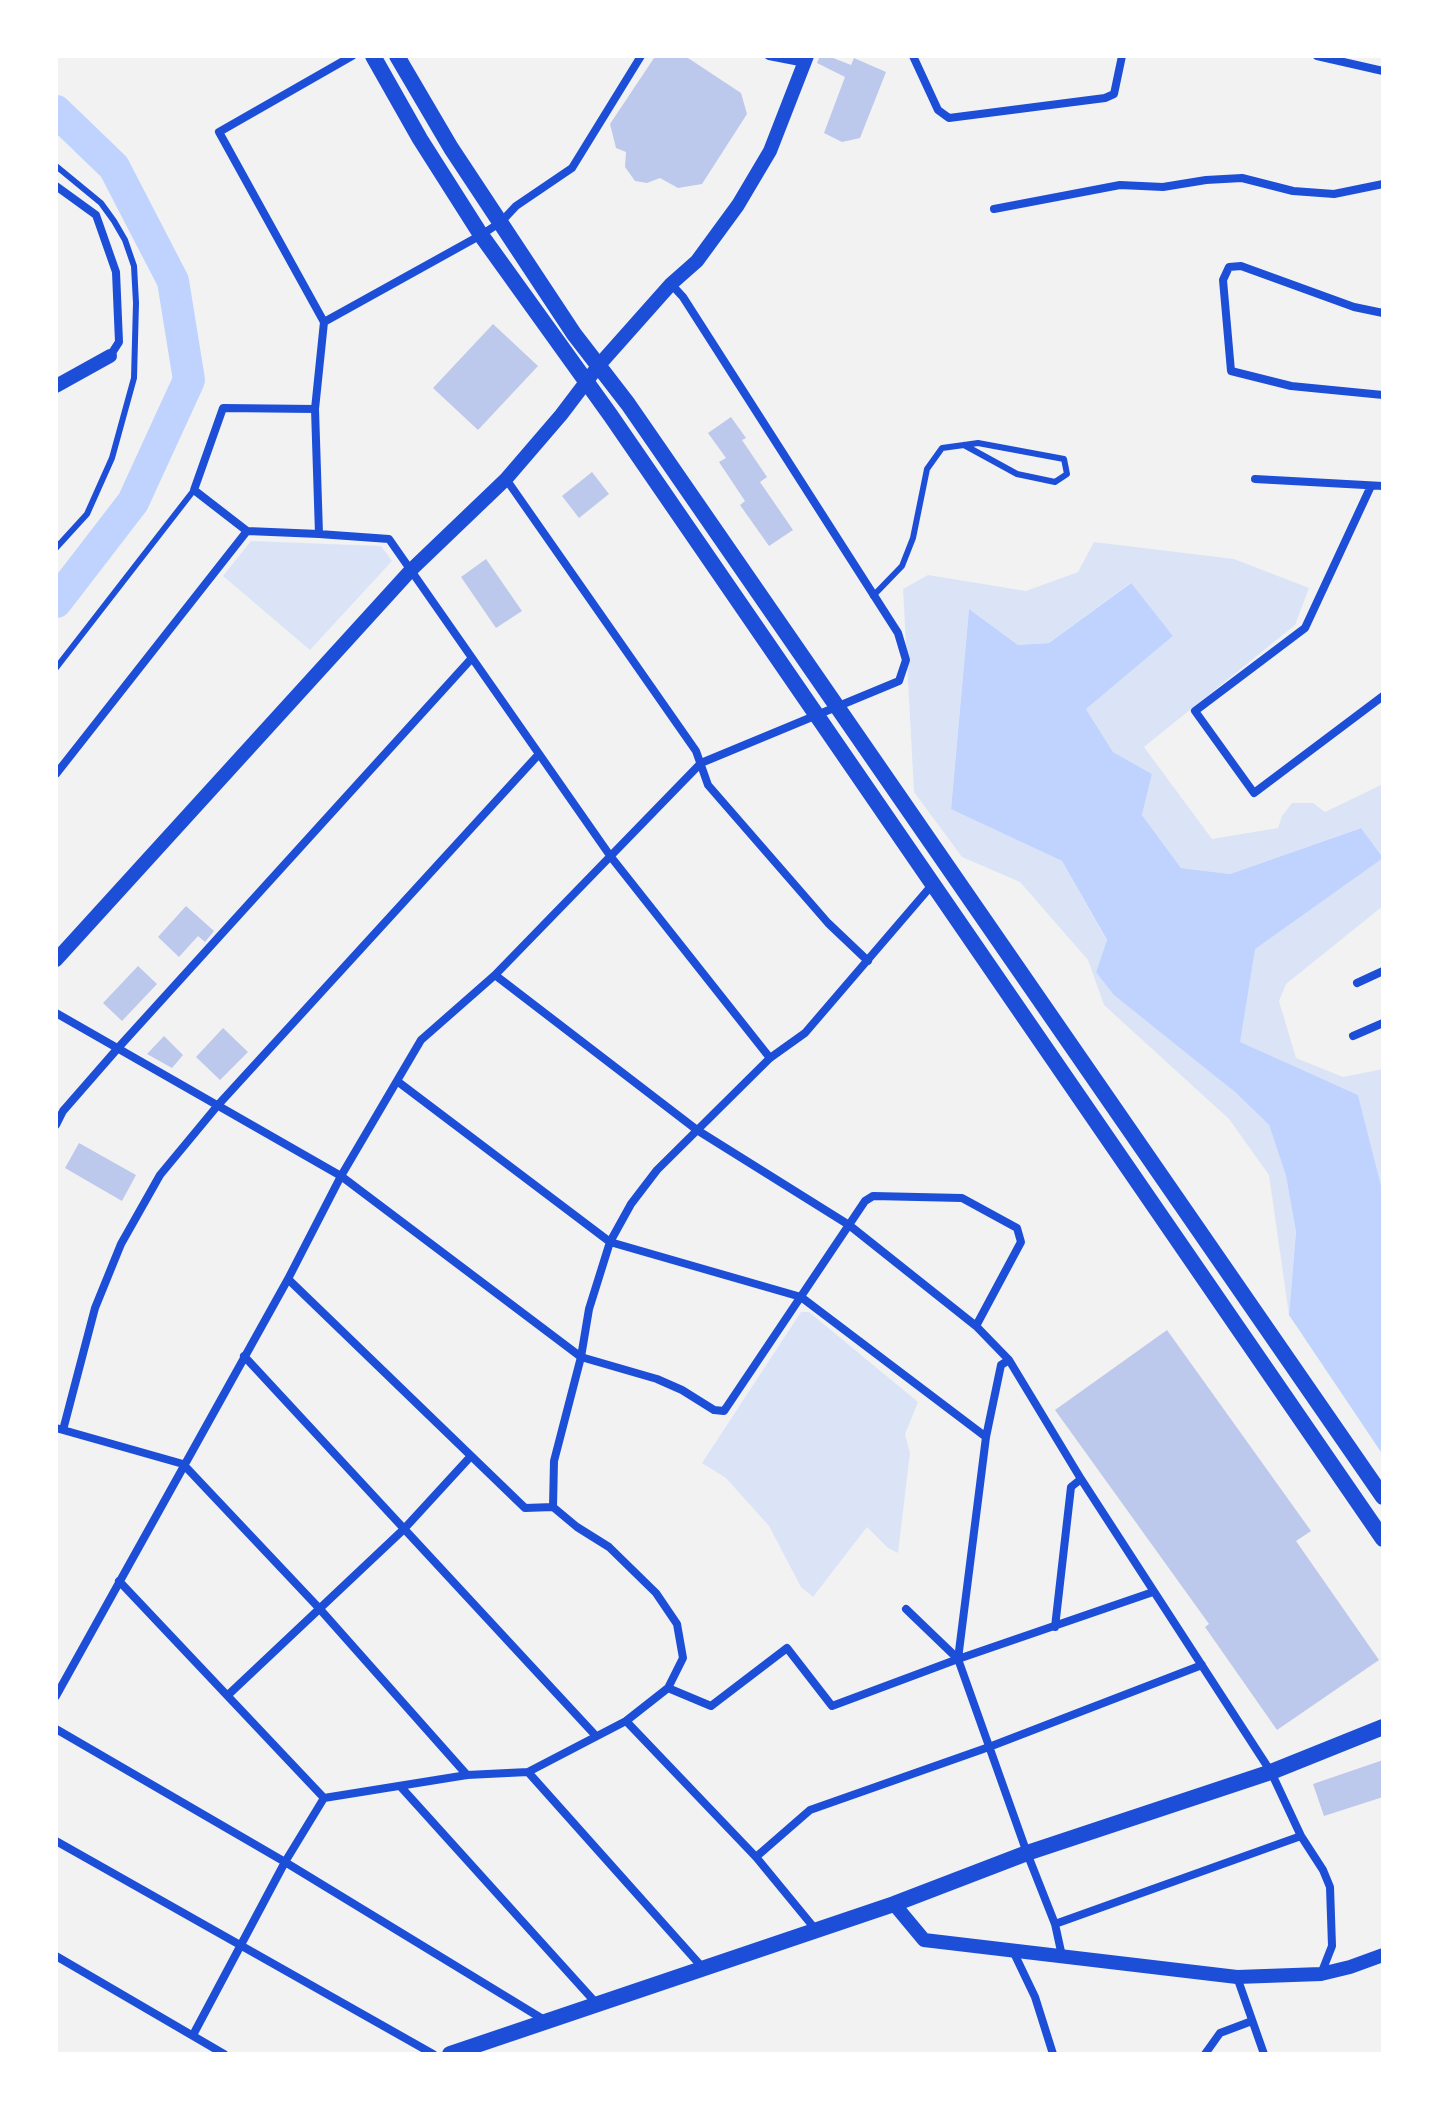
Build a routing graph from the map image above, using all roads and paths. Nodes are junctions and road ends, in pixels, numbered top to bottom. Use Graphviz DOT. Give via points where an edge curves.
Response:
graph roads {
  1 [pos="352,56"];
  2 [pos="373,56"];
  3 [pos="397,56"];
  4 [pos="641,56"];
  5 [pos="769,56"];
  6 [pos="913,56"];
  7 [pos="1122,56"];
  8 [pos="1317,56"];
  9 [pos="1330,57"];
  10 [pos="806,60"];
  11 [pos="1383,71"];
  12 [pos="56,166"];
  13 [pos="1383,184"];
  14 [pos="56,186"];
  15 [pos="994,209"];
  16 [pos="501,222"];
  17 [pos="481,235"];
  18 [pos="671,284"];
  19 [pos="1383,313"];
  20 [pos="324,322"];
  21 [pos="110,356"];
  22 [pos="599,365"];
  23 [pos="587,381"];
  24 [pos="56,386"];
  25 [pos="1383,395"];
  26 [pos="315,409"];
  27 [pos="964,445"];
  28 [pos="506,479"];
  29 [pos="1255,479"];
  30 [pos="1371,486"];
  31 [pos="1383,486"];
  32 [pos="194,490"];
  33 [pos="247,531"];
  34 [pos="319,534"];
  35 [pos="56,548"];
  36 [pos="411,570"];
  37 [pos="873,596"];
  38 [pos="472,658"];
  39 [pos="56,668"];
  40 [pos="1383,696"];
  41 [pos="837,706"];
  42 [pos="817,715"];
  43 [pos="539,754"];
  44 [pos="701,763"];
  45 [pos="56,774"];
  46 [pos="611,857"];
  47 [pos="932,885"];
  48 [pos="56,960"];
  49 [pos="868,961"];
  50 [pos="1383,971"];
  51 [pos="495,975"];
  52 [pos="1357,983"];
  53 [pos="56,1013"];
  54 [pos="1383,1023"];
  55 [pos="1353,1036"];
  56 [pos="118,1048"];
  57 [pos="770,1058"];
  58 [pos="397,1081"];
  59 [pos="218,1105"];
  60 [pos="56,1125"];
  61 [pos="697,1130"];
  62 [pos="341,1176"];
  63 [pos="849,1225"];
  64 [pos="610,1242"];
  65 [pos="288,1279"];
  66 [pos="801,1297"];
  67 [pos="976,1326"];
  68 [pos="244,1356"];
  69 [pos="581,1357"];
  70 [pos="1009,1360"];
  71 [pos="60,1429"];
  72 [pos="986,1437"];
  73 [pos="471,1456"];
  74 [pos="183,1464"];
  75 [pos="1081,1479"];
  76 [pos="1383,1497"];
  77 [pos="553,1507"];
  78 [pos="404,1529"];
  79 [pos="1383,1539"];
  80 [pos="119,1581"];
  81 [pos="1153,1592"];
  82 [pos="318,1607"];
  83 [pos="906,1609"];
  84 [pos="1055,1627"];
  85 [pos="958,1659"];
  86 [pos="1202,1665"];
  87 [pos="668,1688"];
  88 [pos="228,1695"];
  89 [pos="56,1696"];
  90 [pos="626,1721"];
  91 [pos="1383,1727"];
  92 [pos="56,1729"];
  93 [pos="596,1736"];
  94 [pos="989,1747"];
  95 [pos="528,1772"];
  96 [pos="1271,1772"];
  97 [pos="467,1775"];
  98 [pos="400,1786"];
  99 [pos="324,1798"];
  100 [pos="1301,1836"];
  101 [pos="56,1841"];
  102 [pos="1027,1853"];
  103 [pos="756,1857"];
  104 [pos="285,1862"];
  105 [pos="894,1904"];
  106 [pos="1055,1924"];
  107 [pos="816,1930"];
  108 [pos="243,1944"];
  109 [pos="1012,1949"];
  110 [pos="1383,1955"];
  111 [pos="56,1956"];
  112 [pos="1062,1956"];
  113 [pos="702,1967"];
  114 [pos="1321,1974"];
  115 [pos="1237,1977"];
  116 [pos="596,2003"];
  117 [pos="546,2021"];
  118 [pos="1252,2021"];
  119 [pos="193,2035"];
  120 [pos="224,2054"];
  121 [pos="433,2054"];
  122 [pos="450,2054"];
  123 [pos="1053,2054"];
  124 [pos="1205,2054"];
  125 [pos="1264,2054"];
  1 -- 20 [label="street" via="219,132"];
  2 -- 17 [label="main road"];
  3 -- 16 [label="main road"];
  4 -- 16 [label="street" via="572,168"];
  5 -- 10 [label="street"];
  6 -- 7 [label="street" via="938,110 949,118 1105,98 1114,94"];
  8 -- 9 [label="street"];
  9 -- 11 [label="street"];
  10 -- 18 [label="street" via="770,151 738,205 697,261"];
  12 -- 35 [label="lane" via="101,203 125,240 134,266 136,318 134,378 112,458 87,514"];
  13 -- 15 [label="street" via="1334,194 1293,191 1242,178 1163,187 1120,185"];
  14 -- 21 [label="street" via="96,215 116,272 119,342"];
  16 -- 17 [label="street"];
  16 -- 22 [label="main road"];
  17 -- 20 [label="street"];
  17 -- 23 [label="main road"];
  18 -- 22 [label="street"];
  18 -- 37 [label="street"];
  19 -- 25 [label="street" via="1241,266 1229,267 1223,280 1231,371 1291,386"];
  20 -- 26 [label="street"];
  21 -- 24 [label="street"];
  22 -- 23 [label="street"];
  22 -- 41 [label="main road"];
  23 -- 28 [label="street"];
  23 -- 42 [label="main road"];
  26 -- 32 [label="street" via="223,408"];
  26 -- 34 [label="street"];
  27 -- 27 [label="lane" via="1017,474 1055,482 1067,474 1064,459"];
  27 -- 37 [label="lane" via="942,448 927,469 902,566"];
  28 -- 36 [label="street"];
  28 -- 44 [label="street"];
  29 -- 30 [label="street"];
  30 -- 31 [label="street"];
  30 -- 40 [label="street" via="1305,628 1195,711 1254,793"];
  32 -- 33 [label="street"];
  32 -- 39 [label="lane"];
  33 -- 34 [label="street"];
  33 -- 45 [label="street"];
  34 -- 36 [label="street" via="389,539"];
  36 -- 38 [label="street"];
  36 -- 48 [label="street"];
  37 -- 41 [label="street" via="898,633 906,660 899,681"];
  38 -- 43 [label="street"];
  38 -- 56 [label="street"];
  41 -- 42 [label="street"];
  41 -- 76 [label="main road"];
  42 -- 44 [label="street"];
  42 -- 47 [label="main road"];
  43 -- 46 [label="street"];
  43 -- 59 [label="street"];
  44 -- 46 [label="street"];
  44 -- 49 [label="street" via="708,785 828,923"];
  46 -- 51 [label="street"];
  46 -- 57 [label="street"];
  47 -- 49 [label="street"];
  47 -- 79 [label="main road"];
  49 -- 57 [label="street" via="805,1033"];
  50 -- 52 [label="street"];
  51 -- 58 [label="street" via="421,1040"];
  51 -- 61 [label="street"];
  53 -- 56 [label="street"];
  54 -- 55 [label="street"];
  56 -- 59 [label="street"];
  56 -- 60 [label="street"];
  57 -- 61 [label="street"];
  58 -- 62 [label="street"];
  58 -- 64 [label="street"];
  59 -- 62 [label="street"];
  59 -- 71 [label="street" via="160,1175 121,1244 95,1308"];
  61 -- 63 [label="street"];
  61 -- 64 [label="street" via="657,1170"];
  62 -- 65 [label="street"];
  62 -- 69 [label="street"];
  63 -- 66 [label="street"];
  63 -- 67 [label="street"];
  63 -- 67 [label="street" via="873,1196 962,1198 1017,1228 1021,1242"];
  64 -- 66 [label="street"];
  64 -- 69 [label="street"];
  65 -- 68 [label="street"];
  65 -- 73 [label="street"];
  66 -- 69 [label="street" via="724,1411 657,1379"];
  66 -- 72 [label="street"];
  67 -- 70 [label="street"];
  68 -- 74 [label="street"];
  68 -- 78 [label="street"];
  69 -- 77 [label="street" via="554,1461"];
  70 -- 72 [label="street" via="1001,1365"];
  70 -- 75 [label="street"];
  71 -- 74 [label="street"];
  72 -- 85 [label="street"];
  73 -- 77 [label="street" via="525,1508"];
  73 -- 78 [label="street"];
  74 -- 80 [label="street"];
  74 -- 82 [label="street"];
  75 -- 81 [label="street"];
  75 -- 84 [label="street" via="1071,1487"];
  77 -- 87 [label="street" via="609,1547 656,1593 677,1624 683,1658"];
  78 -- 82 [label="street"];
  78 -- 93 [label="street"];
  80 -- 88 [label="street"];
  80 -- 89 [label="street"];
  81 -- 84 [label="street"];
  81 -- 86 [label="street"];
  82 -- 88 [label="street"];
  82 -- 97 [label="street"];
  83 -- 85 [label="street"];
  84 -- 85 [label="street"];
  85 -- 87 [label="street" via="832,1706 787,1648 711,1706"];
  85 -- 94 [label="street"];
  86 -- 94 [label="street"];
  86 -- 96 [label="street"];
  87 -- 90 [label="street"];
  88 -- 99 [label="street"];
  90 -- 93 [label="street"];
  90 -- 103 [label="street"];
  91 -- 96 [label="main road"];
  92 -- 104 [label="street"];
  93 -- 95 [label="street"];
  94 -- 102 [label="street"];
  94 -- 103 [label="street" via="810,1810"];
  95 -- 97 [label="street"];
  95 -- 113 [label="street"];
  96 -- 100 [label="street"];
  96 -- 102 [label="main road"];
  97 -- 98 [label="street"];
  98 -- 99 [label="street"];
  98 -- 116 [label="street"];
  99 -- 104 [label="street"];
  100 -- 106 [label="street"];
  100 -- 114 [label="street" via="1330,1887 1332,1946"];
  101 -- 108 [label="street"];
  102 -- 105 [label="main road"];
  102 -- 106 [label="street"];
  103 -- 107 [label="street"];
  104 -- 108 [label="street"];
  104 -- 117 [label="street"];
  105 -- 107 [label="main road"];
  105 -- 109 [label="street" via="924,1940"];
  106 -- 112 [label="street"];
  107 -- 113 [label="main road"];
  108 -- 119 [label="street"];
  108 -- 121 [label="street"];
  109 -- 112 [label="street"];
  109 -- 123 [label="street"];
  110 -- 114 [label="street"];
  111 -- 119 [label="street"];
  112 -- 115 [label="street"];
  113 -- 116 [label="main road"];
  114 -- 115 [label="street"];
  115 -- 118 [label="street"];
  116 -- 117 [label="main road"];
  117 -- 122 [label="main road"];
  118 -- 124 [label="street" via="1220,2033"];
  118 -- 125 [label="street"];
  119 -- 120 [label="street"];
}
